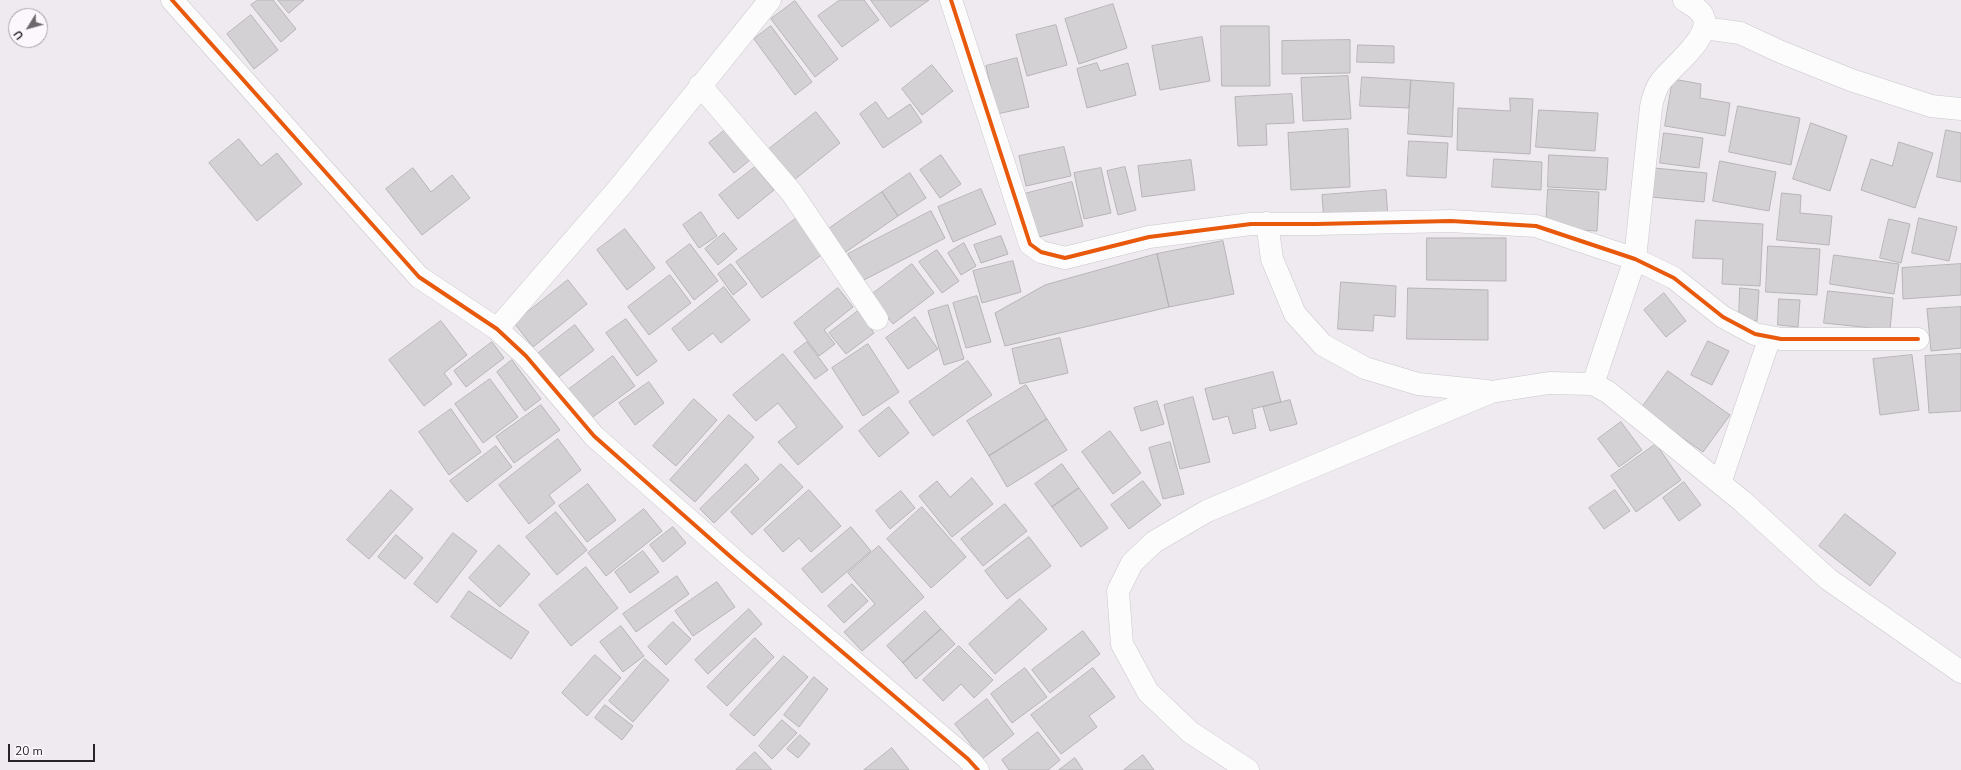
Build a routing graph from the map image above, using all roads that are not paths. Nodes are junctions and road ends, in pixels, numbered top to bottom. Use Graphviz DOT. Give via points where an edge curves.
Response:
graph roads {
  1 [pos="172,0"];
  2 [pos="770,0"];
  3 [pos="951,0"];
  4 [pos="1684,0"];
  5 [pos="1704,28"];
  6 [pos="700,85"];
  7 [pos="1961,109"];
  8 [pos="1267,223"];
  9 [pos="1635,259"];
  10 [pos="877,319"];
  11 [pos="496,329"];
  12 [pos="1770,337"];
  13 [pos="1918,339"];
  14 [pos="1592,384"];
  15 [pos="1491,392"];
  16 [pos="1720,482"];
  17 [pos="1961,672"];
  18 [pos="978,770"];
  19 [pos="1248,770"];
  1 -- 11 [label="street" via="419,277"];
  2 -- 6 [label="street"];
  3 -- 8 [label="street" via="1030,244 1042,252 1065,258 1149,237"];
  4 -- 5 [label="street" via="1700,11"];
  5 -- 7 [label="street" via="1740,33 1851,80 1931,106"];
  5 -- 9 [label="street" via="1699,40 1661,81 1654,93"];
  6 -- 10 [label="street" via="792,193"];
  6 -- 11 [label="street" via="618,189"];
  8 -- 9 [label="street" via="1451,221 1536,226"];
  8 -- 15 [label="street" via="1272,259 1295,314 1323,345 1365,368 1418,384"];
  9 -- 12 [label="street" via="1674,278 1723,317 1755,334"];
  9 -- 14 [label="street"];
  11 -- 18 [label="street" via="526,356 594,436"];
  12 -- 13 [label="street" via="1827,340"];
  12 -- 16 [label="street"];
  14 -- 15 [label="street" via="1549,383"];
  14 -- 16 [label="street" via="1625,404"];
  15 -- 19 [label="street" via="1207,511 1154,542 1132,563 1118,591 1122,644 1148,692 1190,732"];
  16 -- 17 [label="street" via="1828,579"];
}
